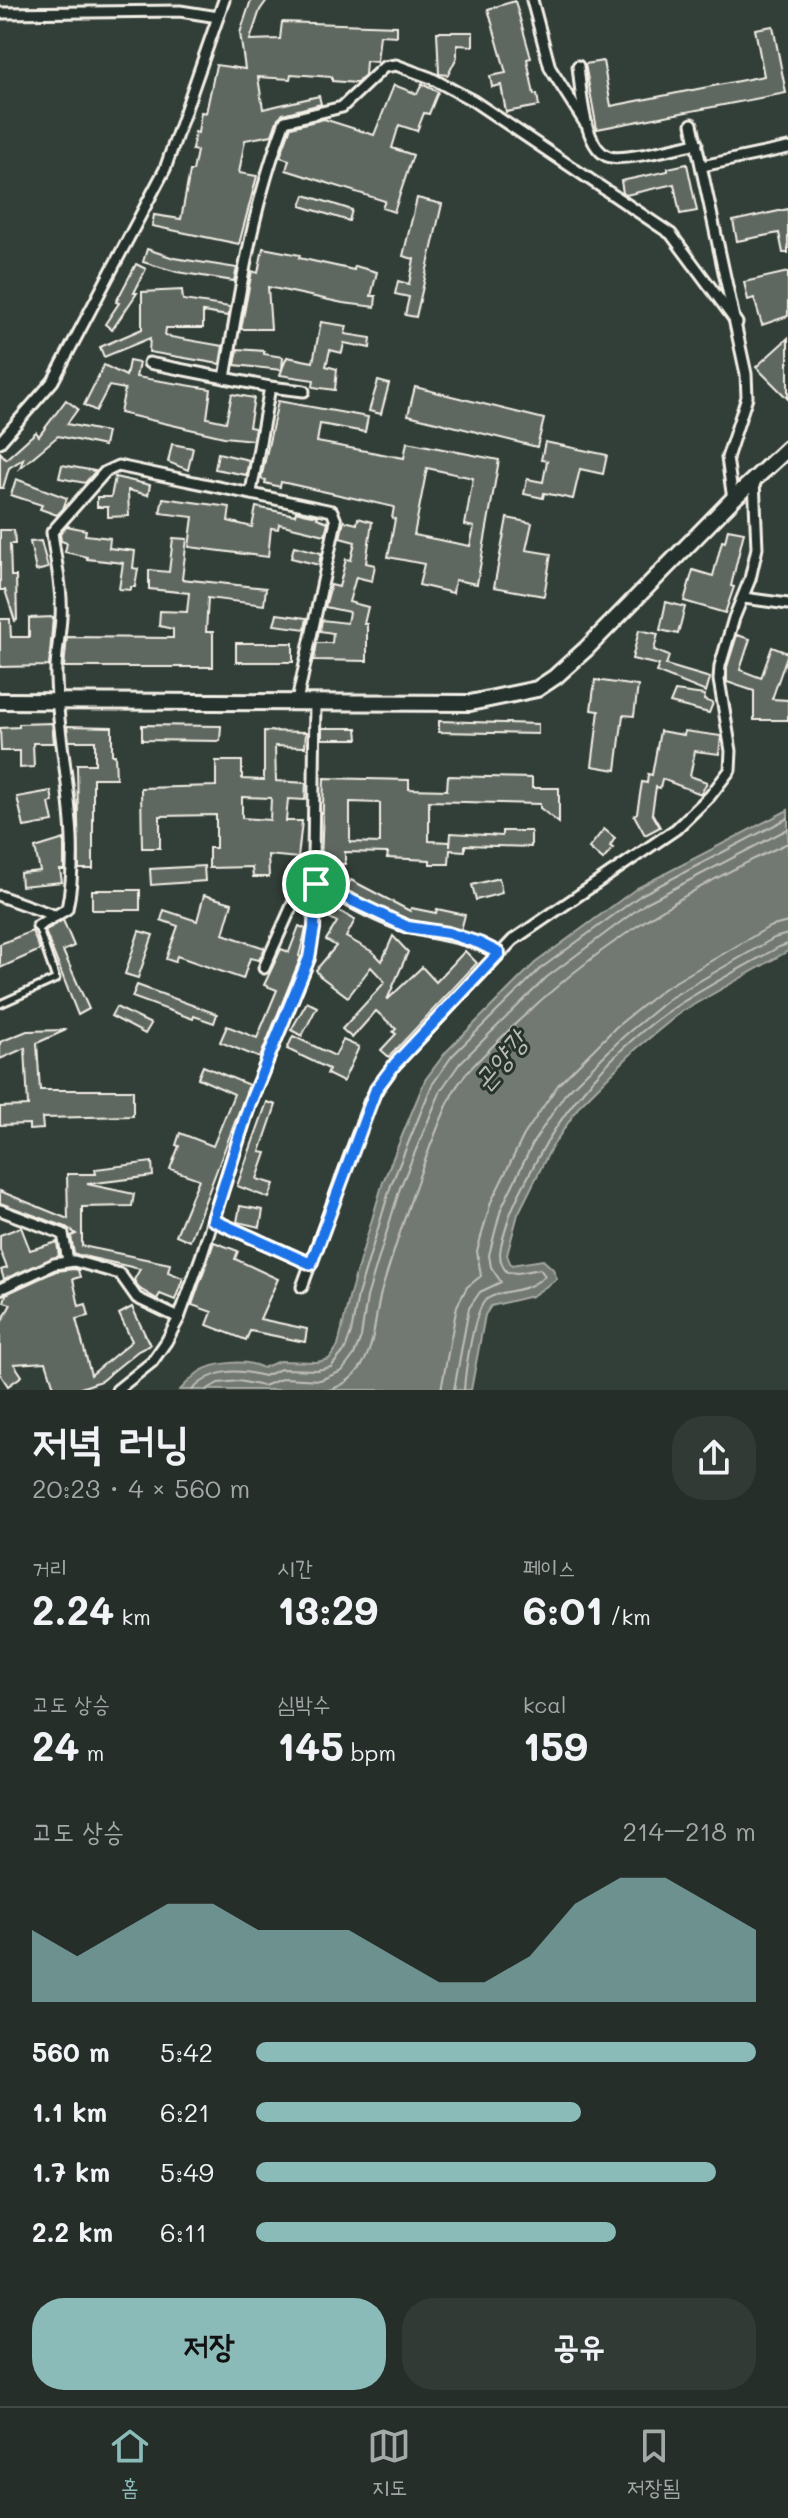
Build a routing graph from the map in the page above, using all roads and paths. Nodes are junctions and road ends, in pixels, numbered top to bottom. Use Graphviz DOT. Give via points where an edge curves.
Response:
graph roads {
  1 [pos="224,0"];
  2 [pos="532,0"];
  3 [pos="0,13"];
  4 [pos="218,17"];
  5 [pos="578,66"];
  6 [pos="692,124"];
  7 [pos="587,126"];
  8 [pos="697,143"];
  9 [pos="788,148"];
  10 [pos="702,166"];
  11 [pos="737,323"];
  12 [pos="149,363"];
  13 [pos="225,378"];
  14 [pos="270,387"];
  15 [pos="304,391"];
  16 [pos="0,442"];
  17 [pos="788,448"];
  18 [pos="754,479"];
  19 [pos="251,492"];
  20 [pos="733,499"];
  21 [pos="744,598"];
  22 [pos="788,604"];
  23 [pos="0,701"];
  24 [pos="59,701"];
  25 [pos="297,701"];
  26 [pos="315,701"];
  27 [pos="313,859"];
  28 [pos="316,884"];
  29 [pos="0,896"];
  30 [pos="56,916"];
  31 [pos="38,926"];
  32 [pos="499,953"];
  33 [pos="264,968"];
  34 [pos="0,1004"];
  35 [pos="0,1210"];
  36 [pos="213,1220"];
  37 [pos="68,1261"];
  38 [pos="311,1264"];
  39 [pos="302,1287"];
  40 [pos="0,1289"];
  41 [pos="179,1318"];
  42 [pos="117,1390"];
  1 -- 4 [label="street"];
  2 -- 7 [label="street" via="550,68"];
  3 -- 4 [label="street" via="180,11"];
  4 -- 16 [label="street" via="165,169 53,381"];
  5 -- 7 [label="street"];
  6 -- 8 [label="street"];
  7 -- 8 [label="street" via="600,152 611,158"];
  8 -- 10 [label="street"];
  9 -- 10 [label="street"];
  10 -- 11 [label="street"];
  11 -- 13 [label="street" via="671,234 472,100 396,65 384,67 342,107 285,121 252,223"];
  11 -- 20 [label="street" via="747,397 727,458"];
  12 -- 13 [label="street"];
  13 -- 14 [label="street"];
  14 -- 15 [label="street"];
  14 -- 19 [label="street"];
  17 -- 18 [label="street"];
  18 -- 20 [label="street"];
  18 -- 21 [label="street" via="757,548"];
  19 -- 24 [label="street" via="118,466 105,472 52,532 62,615 56,655"];
  19 -- 25 [label="street" via="332,511 336,521"];
  20 -- 26 [label="street" via="586,649 537,689 470,703"];
  21 -- 22 [label="street"];
  21 -- 32 [label="street" via="720,666 731,751 724,780 649,850"];
  23 -- 24 [label="street"];
  24 -- 25 [label="street"];
  24 -- 30 [label="street" via="71,890 67,909"];
  25 -- 26 [label="street"];
  26 -- 27 [label="street"];
  27 -- 28 [label="street"];
  27 -- 33 [label="street"];
  28 -- 32 [label="street" via="408,927 448,933"];
  28 -- 36 [label="street" via="309,958 250,1103"];
  29 -- 30 [label="street"];
  30 -- 31 [label="street"];
  31 -- 34 [label="lane" via="56,979"];
  32 -- 38 [label="street" via="376,1089"];
  35 -- 37 [label="street" via="63,1234"];
  36 -- 38 [label="street"];
  36 -- 41 [label="street"];
  37 -- 40 [label="street"];
  37 -- 41 [label="street" via="120,1274 137,1298"];
  38 -- 39 [label="street"];
  41 -- 42 [label="street" via="152,1362"];
}
